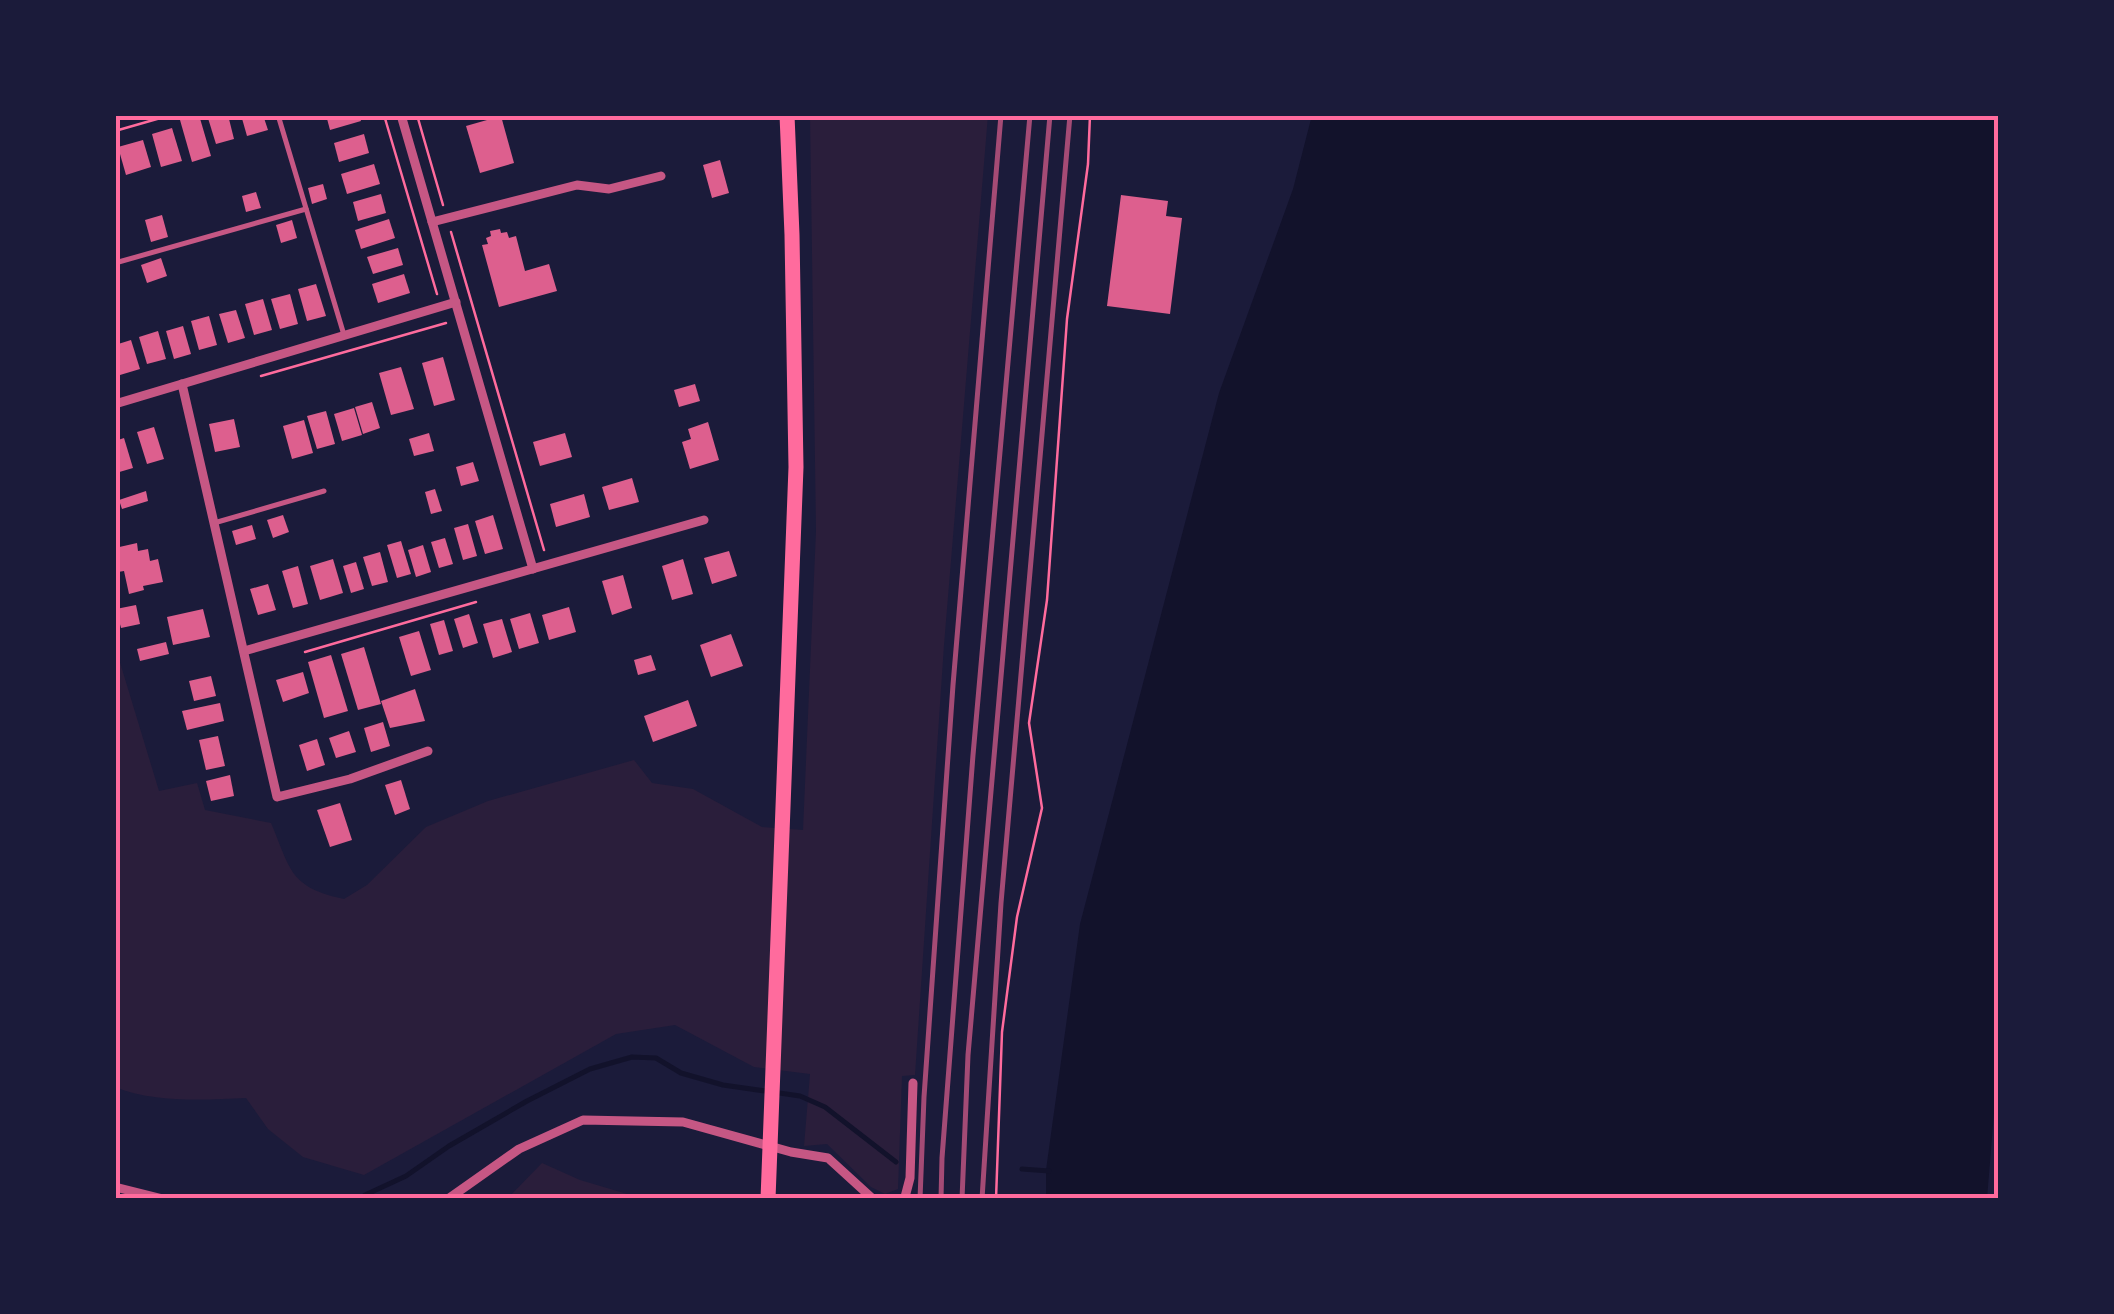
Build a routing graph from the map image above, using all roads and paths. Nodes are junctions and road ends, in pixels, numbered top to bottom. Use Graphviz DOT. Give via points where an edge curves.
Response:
graph roads {
  1 [pos="171,115"];
  2 [pos="278,115"];
  3 [pos="401,115"];
  4 [pos="417,115"];
  5 [pos="787,115"];
  6 [pos="1090,115"];
  7 [pos="115,132"];
  8 [pos="661,176"];
  9 [pos="306,210"];
  10 [pos="447,218"];
  11 [pos="432,222"];
  12 [pos="115,264"];
  13 [pos="456,302"];
  14 [pos="344,336"];
  15 [pos="182,384"];
  16 [pos="115,404"];
  17 [pos="324,490"];
  18 [pos="704,520"];
  19 [pos="214,523"];
  20 [pos="545,554"];
  21 [pos="533,569"];
  22 [pos="476,602"];
  23 [pos="244,651"];
  24 [pos="306,652"];
  25 [pos="428,751"];
  26 [pos="913,1083"];
  27 [pos="115,1187"];
  28 [pos="163,1199"];
  29 [pos="448,1199"];
  30 [pos="768,1199"];
  31 [pos="873,1199"];
  32 [pos="901,1199"];
  33 [pos="996,1199"];
  1 -- 7 [label="path"];
  2 -- 9 [label="lane"];
  3 -- 11 [label="street"];
  4 -- 10 [label="path"];
  5 -- 30 [label="highway" via="796,467"];
  6 -- 33 [label="path" via="1047,600 1029,723 1042,808 1017,917 1002,1032"];
  8 -- 10 [label="street" via="609,190 577,185"];
  9 -- 12 [label="lane"];
  9 -- 14 [label="lane"];
  10 -- 11 [label="street"];
  10 -- 20 [label="path"];
  11 -- 13 [label="street"];
  13 -- 14 [label="street"];
  13 -- 21 [label="street"];
  14 -- 15 [label="street"];
  15 -- 16 [label="street"];
  15 -- 19 [label="street"];
  17 -- 19 [label="lane"];
  18 -- 21 [label="street"];
  19 -- 23 [label="street"];
  21 -- 23 [label="street"];
  22 -- 24 [label="path"];
  23 -- 25 [label="street" via="278,796 350,780"];
  26 -- 32 [label="street" via="910,1178"];
  27 -- 28 [label="street"];
  29 -- 31 [label="street" via="519,1149 584,1120 683,1122 828,1158"];
}
